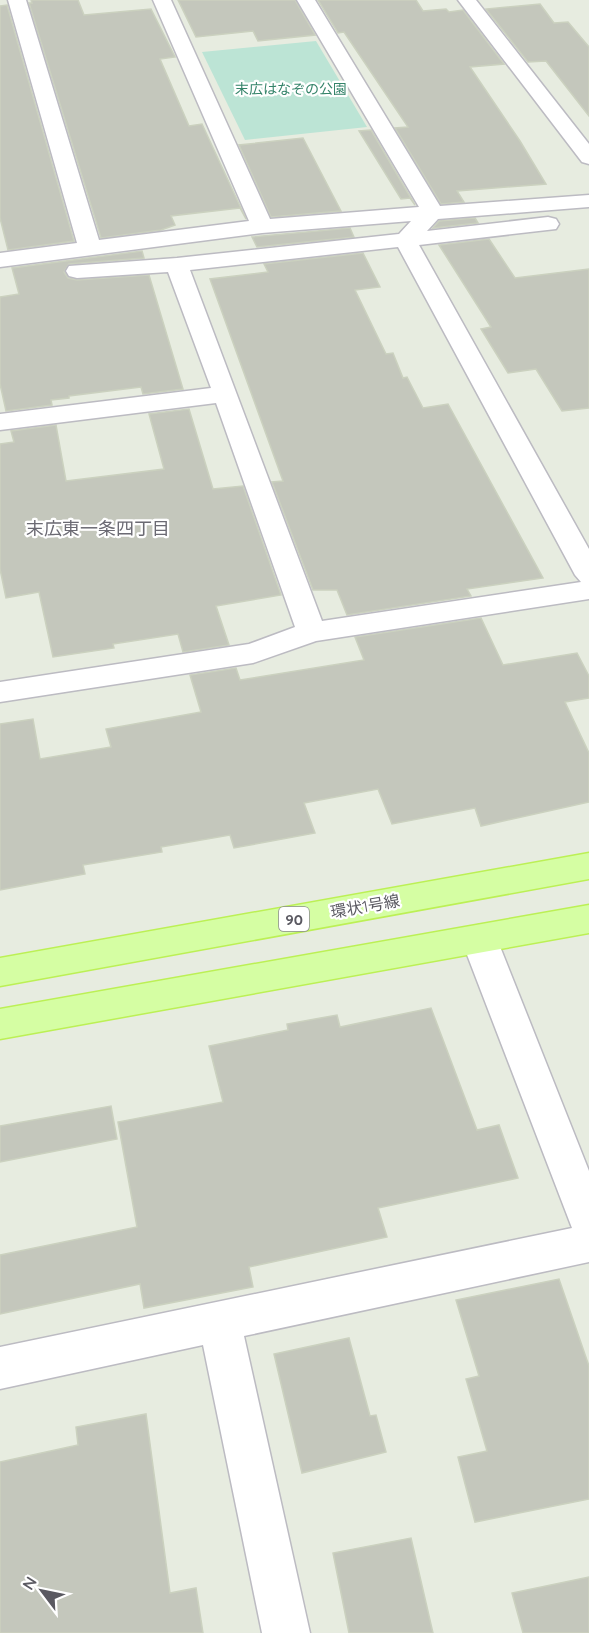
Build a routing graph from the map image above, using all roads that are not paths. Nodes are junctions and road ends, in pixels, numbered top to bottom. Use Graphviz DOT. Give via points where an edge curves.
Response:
graph roads {
  1 [pos="17,0"];
  2 [pos="162,0"];
  3 [pos="306,0"];
  4 [pos="467,0"];
  5 [pos="589,158"];
  6 [pos="589,201"];
  7 [pos="433,212"];
  8 [pos="589,220"];
  9 [pos="262,226"];
  10 [pos="405,240"];
  11 [pos="90,249"];
  12 [pos="0,260"];
  13 [pos="177,265"];
  14 [pos="0,276"];
  15 [pos="226,394"];
  16 [pos="0,422"];
  17 [pos="589,575"];
  18 [pos="589,590"];
  19 [pos="311,632"];
  20 [pos="0,692"];
  21 [pos="589,866"];
  22 [pos="589,919"];
  23 [pos="213,933"];
  24 [pos="479,939"];
  25 [pos="0,972"];
  26 [pos="224,984"];
  27 [pos="0,1024"];
  28 [pos="589,1222"];
  29 [pos="589,1243"];
  30 [pos="220,1322"];
  31 [pos="0,1368"];
  32 [pos="286,1633"];
  1 -- 11 [label="street"];
  2 -- 9 [label="street"];
  3 -- 7 [label="street"];
  4 -- 5 [label="street"];
  6 -- 7 [label="street"];
  7 -- 9 [label="street"];
  7 -- 10 [label="street"];
  8 -- 10 [label="street"];
  9 -- 11 [label="street"];
  10 -- 13 [label="street"];
  10 -- 17 [label="street"];
  11 -- 12 [label="street"];
  13 -- 14 [label="street"];
  13 -- 15 [label="street"];
  15 -- 16 [label="street"];
  15 -- 19 [label="street"];
  18 -- 19 [label="street"];
  19 -- 20 [label="street" via="254,653"];
  21 -- 23 [label="main road, 環状1号線 / 90"];
  22 -- 24 [label="main road"];
  23 -- 25 [label="main road, 環状1号線 / 90"];
  23 -- 26 [label="main road"];
  24 -- 26 [label="main road"];
  24 -- 28 [label="street"];
  26 -- 27 [label="main road"];
  29 -- 30 [label="street"];
  30 -- 31 [label="street"];
  30 -- 32 [label="street"];
}
